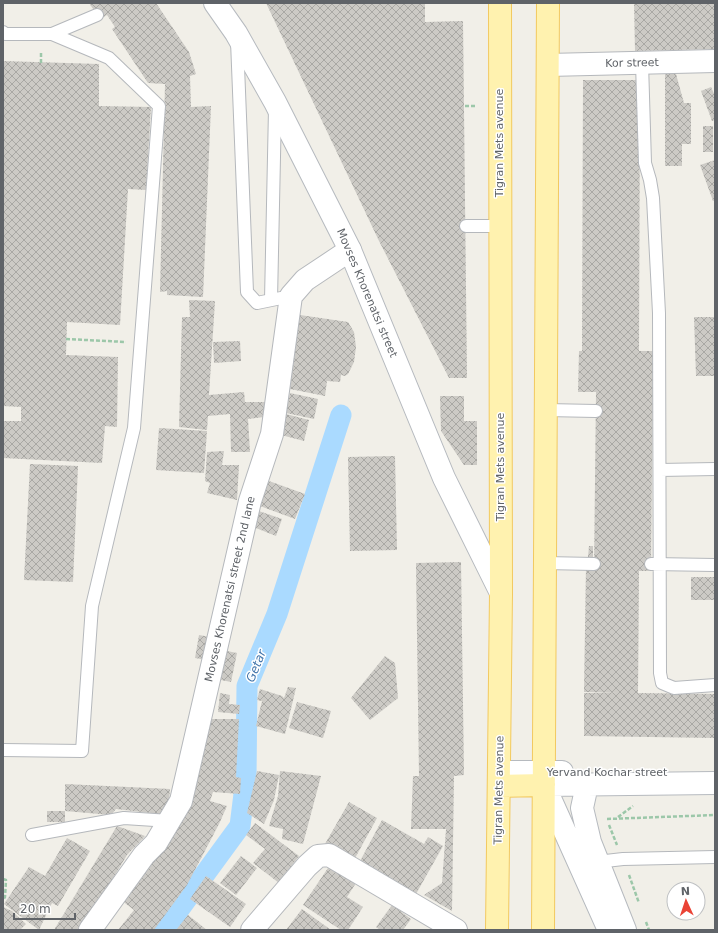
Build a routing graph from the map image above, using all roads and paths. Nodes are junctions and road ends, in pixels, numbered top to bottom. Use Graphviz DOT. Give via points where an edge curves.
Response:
graph roads {
  1 [pos="215,3"];
  2 [pos="500,3"];
  3 [pos="548,3"];
  4 [pos="97,15"];
  5 [pos="3,32"];
  6 [pos="236,33"];
  7 [pos="52,34"];
  8 [pos="642,63"];
  9 [pos="548,65"];
  10 [pos="713,65"];
  11 [pos="275,102"];
  12 [pos="465,106"];
  13 [pos="476,106"];
  14 [pos="466,226"];
  15 [pos="499,226"];
  16 [pos="350,250"];
  17 [pos="281,298"];
  18 [pos="66,339"];
  19 [pos="140,343"];
  20 [pos="546,410"];
  21 [pos="596,411"];
  22 [pos="715,469"];
  23 [pos="660,470"];
  24 [pos="545,563"];
  25 [pos="594,564"];
  26 [pos="656,564"];
  27 [pos="715,565"];
  28 [pos="501,593"];
  29 [pos="715,686"];
  30 [pos="3,750"];
  31 [pos="715,772"];
  32 [pos="499,779"];
  33 [pos="544,779"];
  34 [pos="715,783"];
  35 [pos="587,785"];
  36 [pos="715,815"];
  37 [pos="170,821"];
  38 [pos="32,835"];
  39 [pos="715,857"];
  40 [pos="623,859"];
  41 [pos="597,862"];
  42 [pos="3,880"];
  43 [pos="3,900"];
  44 [pos="641,909"];
  45 [pos="644,916"];
  46 [pos="90,930"];
  47 [pos="252,930"];
  48 [pos="456,930"];
  49 [pos="497,930"];
  50 [pos="543,930"];
  51 [pos="609,930"];
  52 [pos="625,930"];
  53 [pos="649,930"];
  1 -- 6 [label="street, Movses Khorenatsi street"];
  2 -- 15 [label="main road, Tigran Mets avenue"];
  3 -- 9 [label="main road"];
  4 -- 7 [label="lane"];
  5 -- 7 [label="lane"];
  6 -- 11 [label="street, Movses Khorenatsi street"];
  6 -- 17 [label="lane" via="247,292 257,303"];
  7 -- 19 [label="lane" via="109,58 159,106"];
  8 -- 9 [label="street, Kor street"];
  8 -- 10 [label="street, Kor street"];
  8 -- 23 [label="lane" via="645,163 653,198 659,313 656,412"];
  9 -- 20 [label="main road"];
  11 -- 16 [label="street, Movses Khorenatsi street"];
  11 -- 17 [label="lane"];
  12 -- 13 [label="path"];
  14 -- 15 [label="lane"];
  15 -- 28 [label="main road, Tigran Mets avenue"];
  16 -- 17 [label="street"];
  16 -- 28 [label="street, Movses Khorenatsi street" via="444,478"];
  17 -- 37 [label="street, Movses Khorenatsi street 2nd lane" via="272,434 250,501 181,801"];
  18 -- 19 [label="path"];
  19 -- 30 [label="lane" via="134,428 92,606 82,751"];
  20 -- 21 [label="lane"];
  20 -- 24 [label="main road"];
  22 -- 23 [label="lane"];
  23 -- 26 [label="lane"];
  24 -- 25 [label="lane"];
  24 -- 33 [label="main road"];
  26 -- 27 [label="lane"];
  26 -- 29 [label="lane" via="662,683 674,688"];
  28 -- 32 [label="main road, Tigran Mets avenue"];
  31 -- 33 [label="street, Yervand Kochar street"];
  32 -- 33 [label="street, Yervand Kochar street"];
  32 -- 49 [label="main road, Tigran Mets avenue"];
  33 -- 35 [label="street, Yervand Kochar street"];
  33 -- 50 [label="main road"];
  33 -- 51 [label="street"];
  34 -- 35 [label="street, Yervand Kochar street"];
  35 -- 41 [label="street" via="582,808"];
  36 -- 40 [label="path" via="606,818"];
  37 -- 38 [label="lane" via="124,818"];
  37 -- 46 [label="street, Movses Khorenatsi street 2nd lane"];
  39 -- 40 [label="lane"];
  40 -- 41 [label="lane"];
  40 -- 44 [label="path"];
  41 -- 52 [label="street"];
  42 -- 43 [label="path" via="6,880"];
  45 -- 53 [label="path"];
  47 -- 48 [label="street" via="307,866 318,856 328,855"];
}
